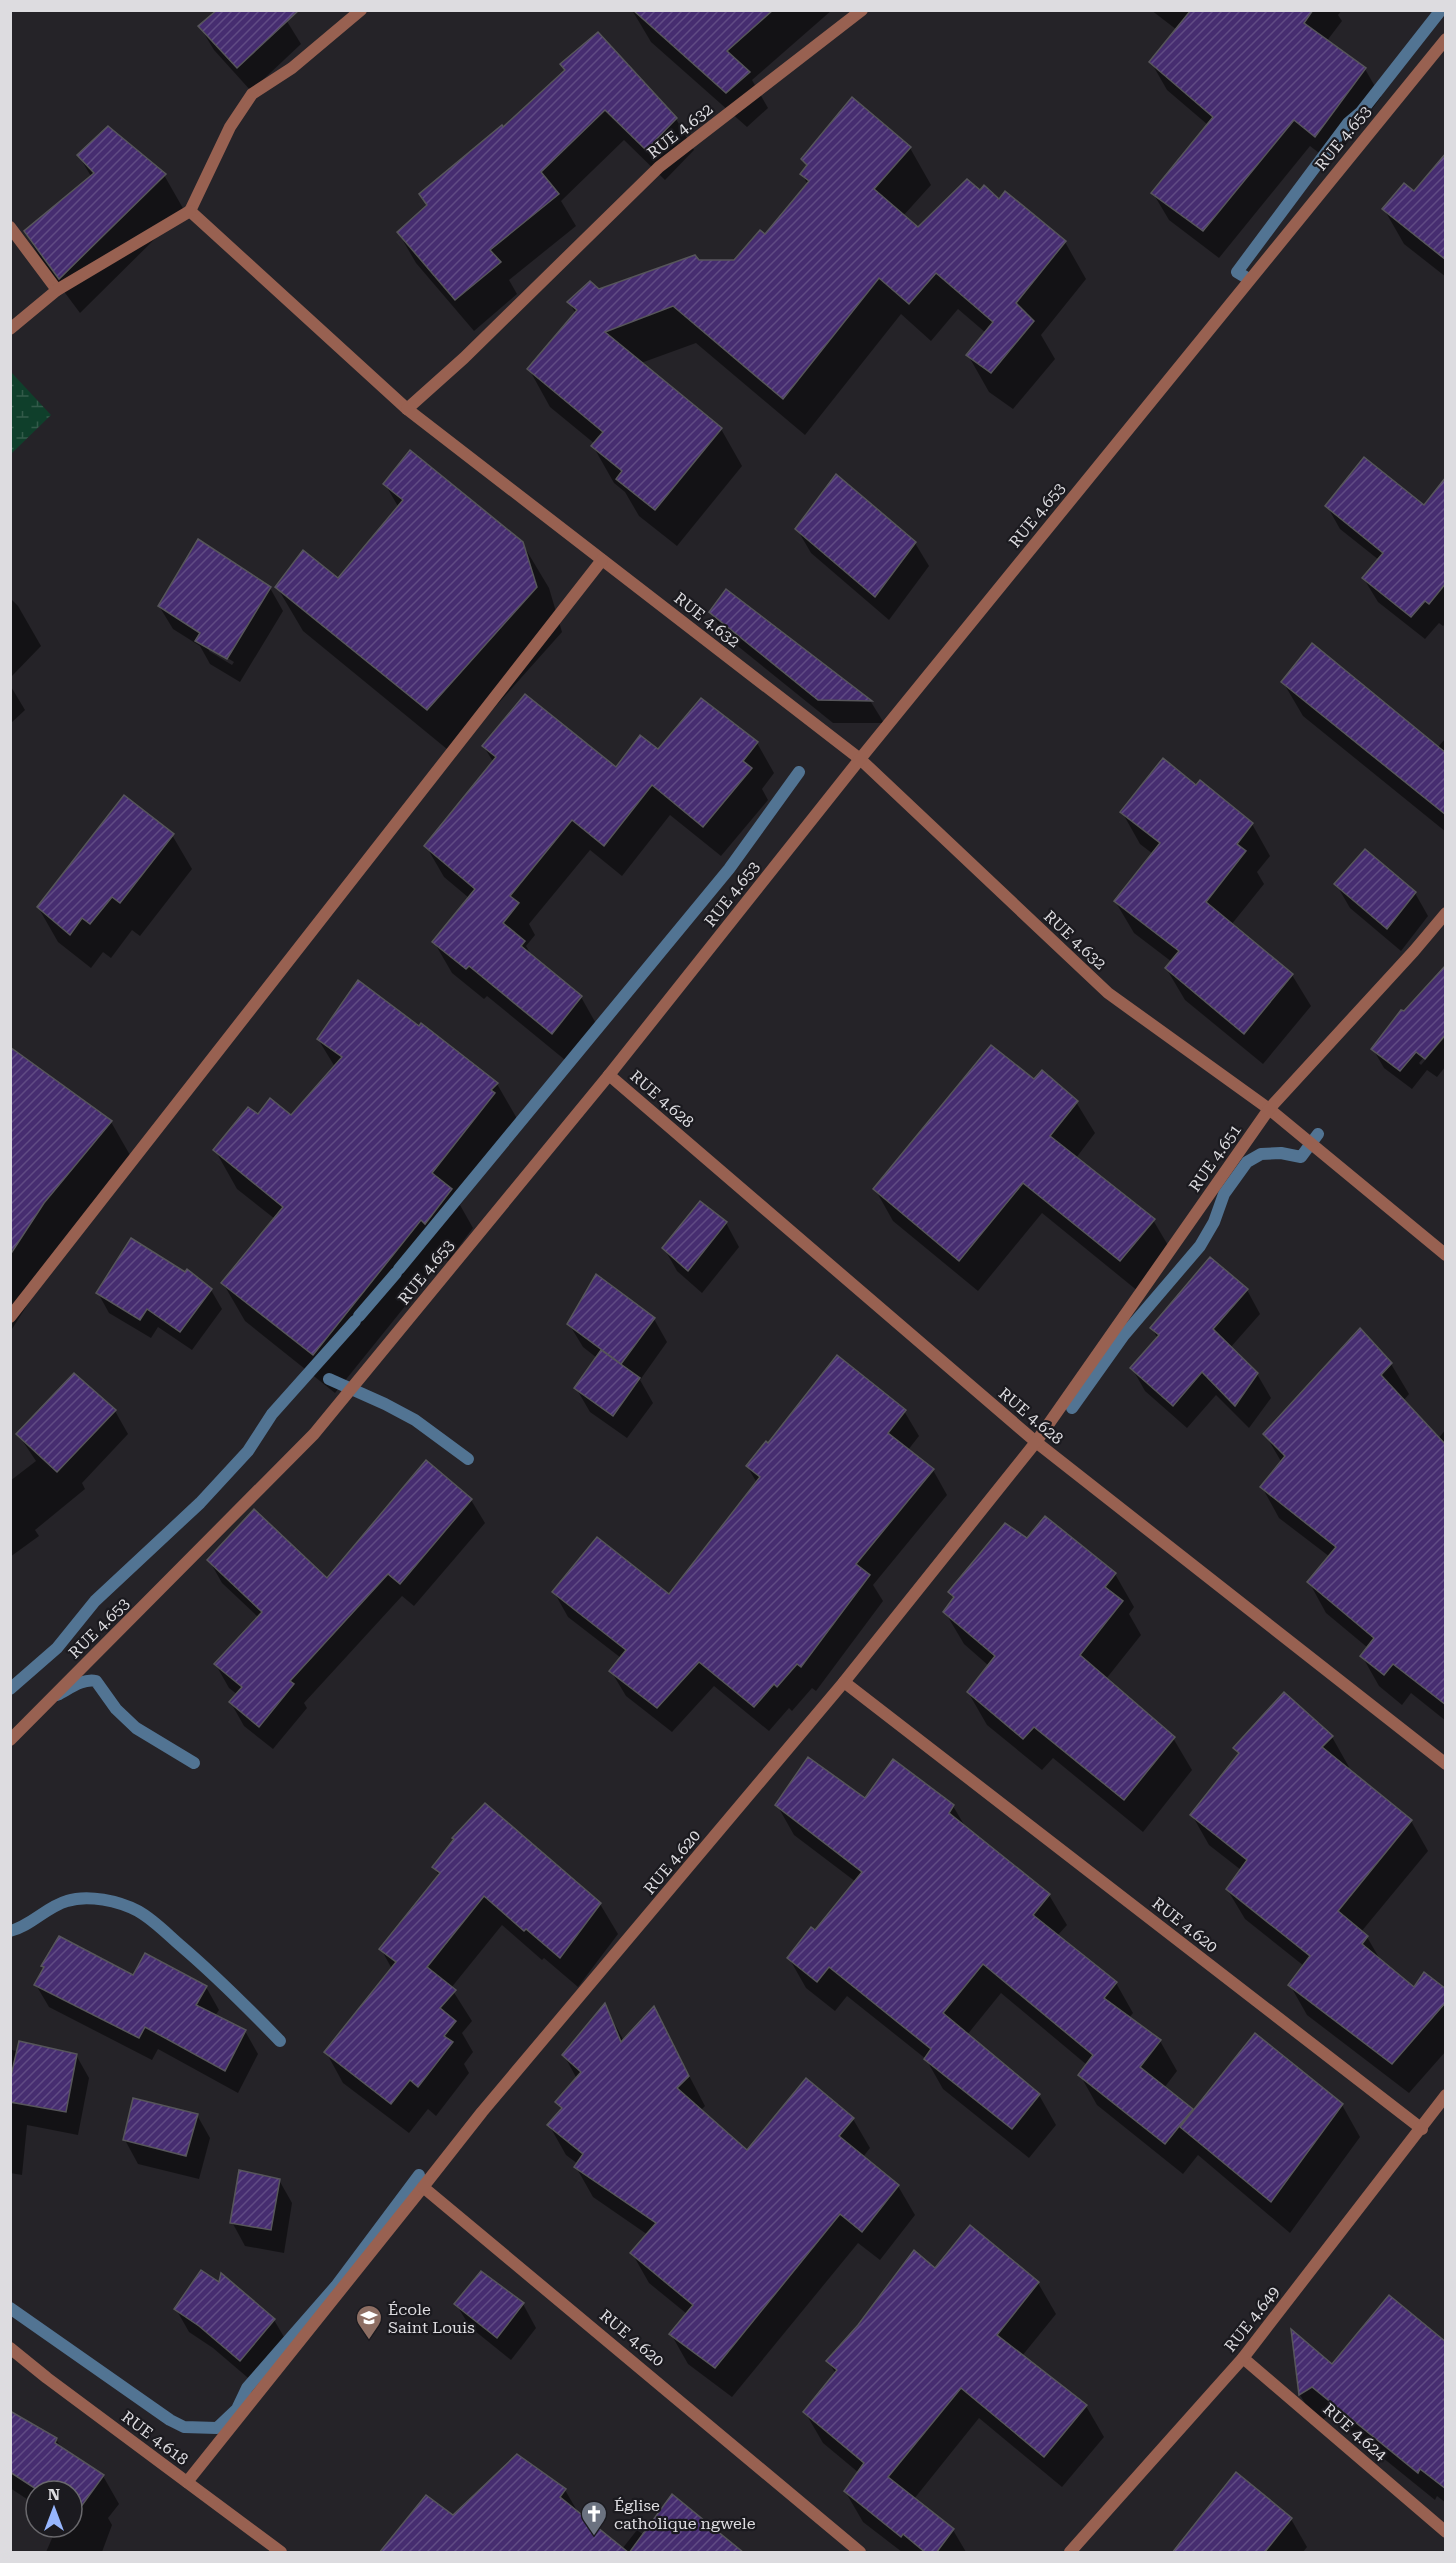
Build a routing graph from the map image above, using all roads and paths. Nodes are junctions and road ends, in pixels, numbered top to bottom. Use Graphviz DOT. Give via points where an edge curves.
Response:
graph roads {
  1 [pos="361,10"];
  2 [pos="862,10"];
  3 [pos="1446,39"];
  4 [pos="190,211"];
  5 [pos="10,227"];
  6 [pos="57,290"];
  7 [pos="10,330"];
  8 [pos="407,409"];
  9 [pos="602,560"];
  10 [pos="860,759"];
  11 [pos="1446,913"];
  12 [pos="609,1075"];
  13 [pos="1269,1109"];
  14 [pos="1446,1255"];
  15 [pos="10,1317"];
  16 [pos="1036,1442"];
  17 [pos="844,1682"];
  18 [pos="10,1740"];
  19 [pos="1446,1764"];
  20 [pos="1446,2096"];
  21 [pos="1422,2129"];
  22 [pos="423,2187"];
  23 [pos="10,2348"];
  24 [pos="1243,2358"];
  25 [pos="187,2482"];
  26 [pos="1446,2532"];
  27 [pos="281,2553"];
  28 [pos="860,2553"];
  29 [pos="1070,2553"];
  1 -- 4 [label="street" via="292,68 252,94 230,127"];
  2 -- 8 [label="street, RUE 4.632" via="659,167"];
  3 -- 10 [label="street, RUE 4.653"];
  4 -- 6 [label="street"];
  4 -- 8 [label="street"];
  5 -- 6 [label="street"];
  6 -- 7 [label="street"];
  8 -- 9 [label="street, RUE 4.632"];
  9 -- 10 [label="street, RUE 4.632"];
  9 -- 15 [label="street"];
  10 -- 12 [label="street, RUE 4.653"];
  10 -- 13 [label="street, RUE 4.632" via="1108,993"];
  11 -- 13 [label="street, RUE 4.651"];
  12 -- 16 [label="street, RUE 4.628"];
  12 -- 18 [label="street, RUE 4.653" via="314,1434"];
  13 -- 14 [label="street, RUE 4.632"];
  13 -- 16 [label="street, RUE 4.651"];
  16 -- 17 [label="street, RUE 4.651"];
  16 -- 19 [label="street, RUE 4.628"];
  17 -- 21 [label="street, RUE 4.620"];
  17 -- 22 [label="street, RUE 4.620"];
  20 -- 21 [label="street, RUE 4.649"];
  21 -- 24 [label="street, RUE 4.649"];
  22 -- 25 [label="street"];
  22 -- 28 [label="street, RUE 4.620"];
  23 -- 25 [label="street, RUE 4.618"];
  24 -- 26 [label="street, RUE 4.624"];
  24 -- 29 [label="street, RUE 4.649"];
  25 -- 27 [label="street, RUE 4.618"];
}
